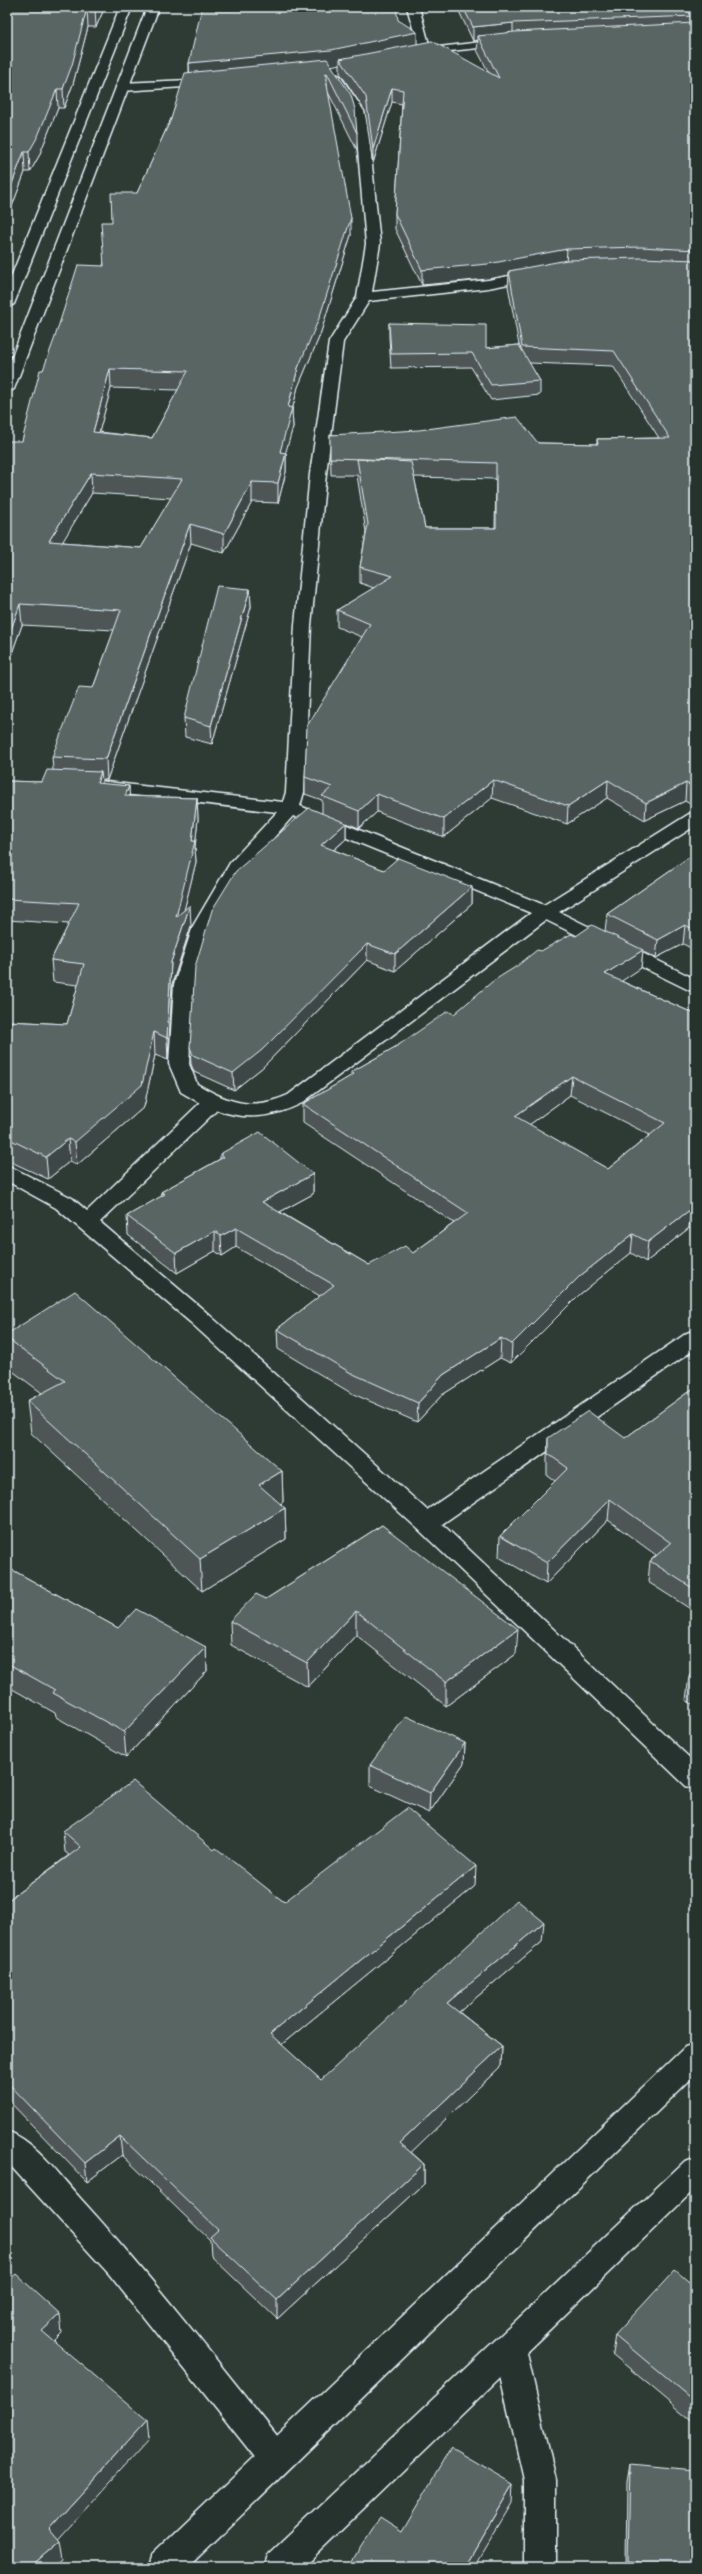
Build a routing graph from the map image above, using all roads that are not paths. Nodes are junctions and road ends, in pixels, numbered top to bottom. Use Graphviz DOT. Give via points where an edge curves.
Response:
graph roads {
  1 [pos="126,7"];
  2 [pos="152,7"];
  3 [pos="414,7"];
  4 [pos="520,40"];
  5 [pos="425,51"];
  6 [pos="402,56"];
  7 [pos="331,70"];
  8 [pos="222,82"];
  9 [pos="122,87"];
  10 [pos="552,272"];
  11 [pos="364,297"];
  12 [pos="7,304"];
  13 [pos="7,389"];
  14 [pos="81,785"];
  15 [pos="290,808"];
  16 [pos="695,818"];
  17 [pos="545,912"];
  18 [pos="695,987"];
  19 [pos="213,1102"];
  20 [pos="7,1172"];
  21 [pos="87,1223"];
  22 [pos="695,1338"];
  23 [pos="426,1523"];
  24 [pos="695,1779"];
  25 [pos="695,2056"];
  26 [pos="7,2144"];
  27 [pos="695,2170"];
  28 [pos="510,2349"];
  29 [pos="276,2459"];
  30 [pos="164,2567"];
  31 [pos="280,2567"];
  32 [pos="540,2567"];
  1 -- 12 [label="street"];
  2 -- 9 [label="street"];
  3 -- 5 [label="street"];
  4 -- 5 [label="street"];
  5 -- 6 [label="street"];
  7 -- 11 [label="street" via="358,111 362,126 373,244"];
  8 -- 9 [label="street"];
  9 -- 13 [label="street"];
  10 -- 11 [label="street" via="488,284"];
  11 -- 15 [label="street" via="336,342 318,474 307,586 296,774"];
  14 -- 15 [label="street" via="125,787"];
  15 -- 17 [label="street"];
  15 -- 19 [label="street" via="237,867 202,926 184,984 179,1064 188,1088"];
  16 -- 17 [label="street"];
  17 -- 18 [label="street"];
  17 -- 19 [label="street" via="285,1105 260,1112"];
  19 -- 21 [label="street"];
  20 -- 21 [label="street" via="64,1203"];
  21 -- 23 [label="street" via="198,1317"];
  22 -- 23 [label="street"];
  23 -- 24 [label="street"];
  25 -- 29 [label="street"];
  26 -- 29 [label="street" via="29,2163 120,2264"];
  27 -- 28 [label="street"];
  28 -- 31 [label="street"];
  28 -- 32 [label="street" via="540,2480"];
  29 -- 30 [label="street"];
}
